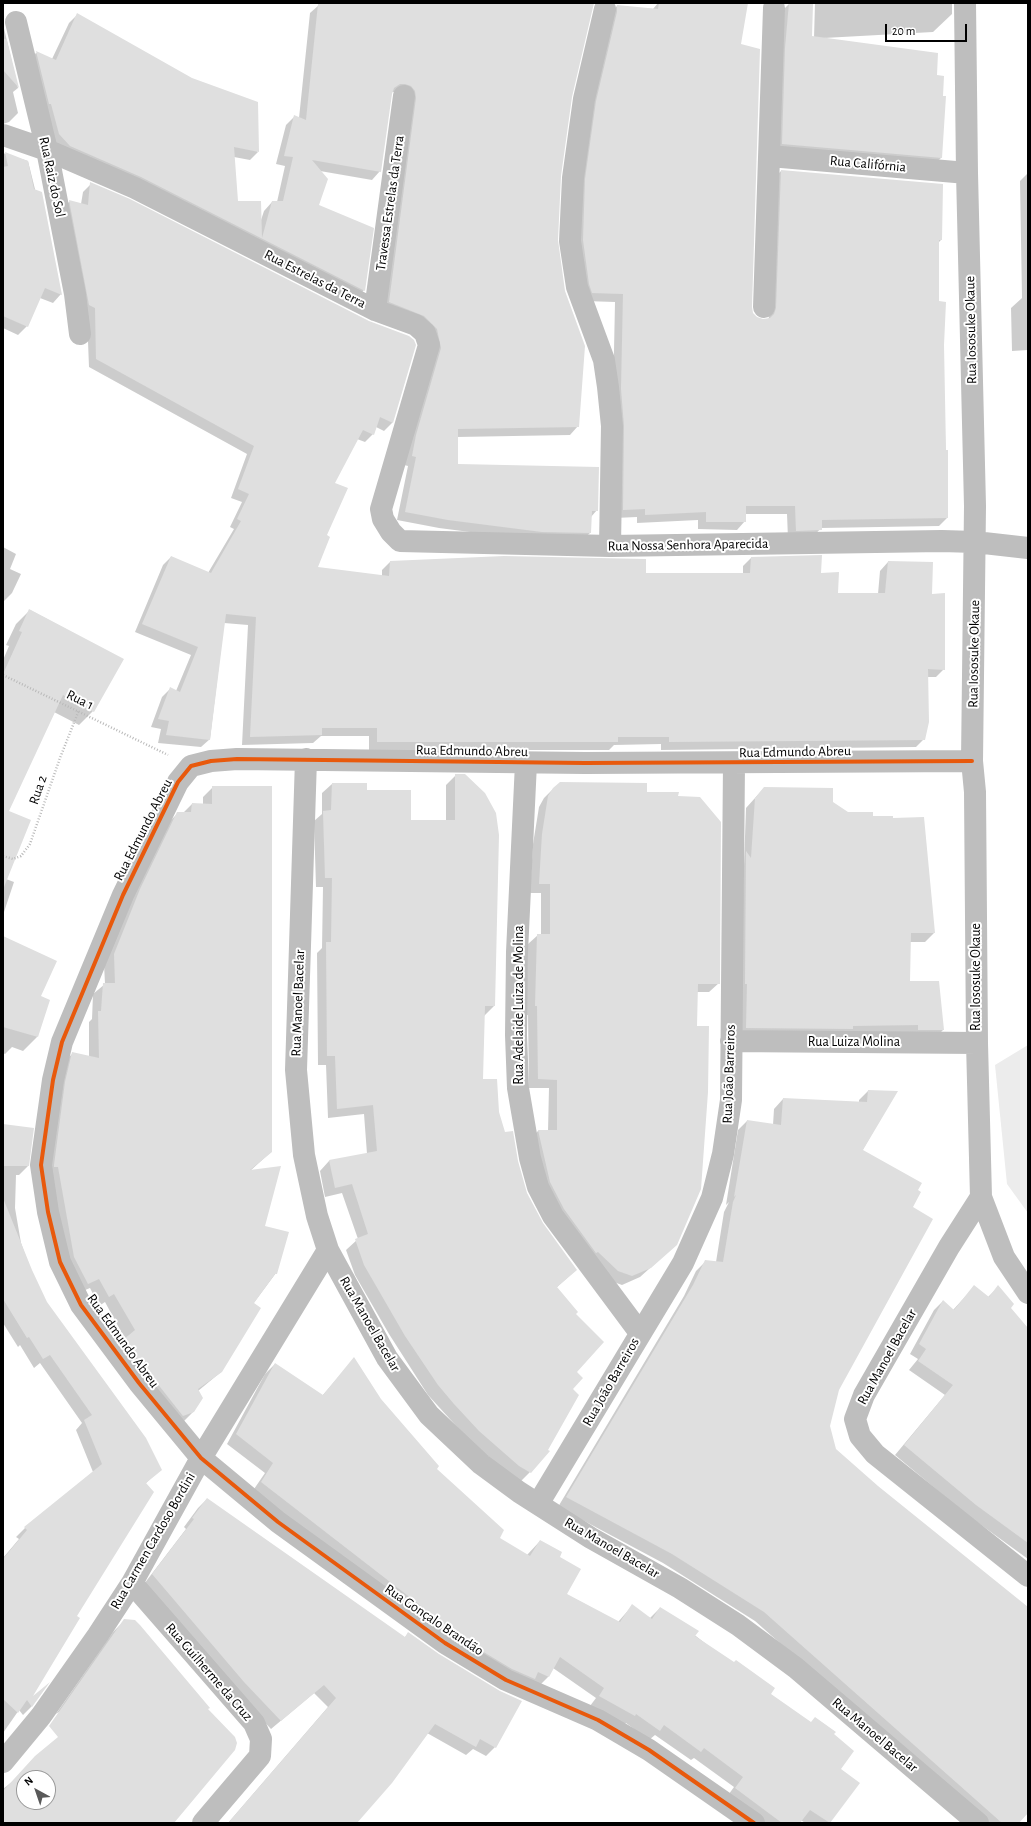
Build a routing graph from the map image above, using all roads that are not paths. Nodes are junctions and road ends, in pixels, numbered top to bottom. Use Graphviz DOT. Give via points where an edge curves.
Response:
graph roads {
  1 [pos="965,3"];
  2 [pos="774,8"];
  3 [pos="605,9"];
  4 [pos="16,22"];
  5 [pos="404,96"];
  6 [pos="3,135"];
  7 [pos="47,150"];
  8 [pos="770,156"];
  9 [pos="967,173"];
  10 [pos="764,307"];
  11 [pos="375,310"];
  12 [pos="80,334"];
  13 [pos="400,541"];
  14 [pos="975,542"];
  15 [pos="610,546"];
  16 [pos="1028,548"];
  17 [pos="306,759"];
  18 [pos="972,761"];
  19 [pos="526,763"];
  20 [pos="734,763"];
  21 [pos="730,1041"];
  22 [pos="977,1043"];
  23 [pos="981,1196"];
  24 [pos="328,1250"];
  25 [pos="1028,1293"];
  26 [pos="640,1333"];
  27 [pos="201,1458"];
  28 [pos="538,1504"];
  29 [pos="1028,1576"];
  30 [pos="132,1583"];
  31 [pos="3,1762"];
  32 [pos="203,1823"];
  33 [pos="754,1823"];
  34 [pos="978,1823"];
  1 -- 9 [label="street, Rua Iososuke Okaue"];
  2 -- 8 [label="street"];
  3 -- 15 [label="street" via="584,99 573,178 570,241 577,287 604,360 608,387 612,426"];
  4 -- 7 [label="street, Rua Raiz do Sol"];
  5 -- 11 [label="street, Travessa Estrelas da Terra"];
  6 -- 7 [label="street, Rua Estrelas da Terra"];
  7 -- 11 [label="street, Rua Estrelas da Terra" via="135,188"];
  7 -- 12 [label="street, Rua Raiz do Sol" via="75,294"];
  8 -- 9 [label="street, Rua Califórnia"];
  8 -- 10 [label="street"];
  9 -- 14 [label="street, Rua Iososuke Okaue"];
  11 -- 13 [label="street, Rua Estrelas da Terra" via="416,325 425,333 429,345 381,509 383,520"];
  13 -- 15 [label="street, Rua Nossa Senhora Aparecida"];
  14 -- 15 [label="street, Rua Nossa Senhora Aparecida"];
  14 -- 16 [label="street, Rua Nossa Senhora Aparecida"];
  14 -- 18 [label="street, Rua Iososuke Okaue"];
  17 -- 19 [label="street, Rua Edmundo Abreu"];
  17 -- 24 [label="street, Rua Manoel Bacelar" via="296,1070 304,1155"];
  17 -- 27 [label="street, Rua Edmundo Abreu" via="211,761 191,766 178,782 123,895 62,1042 53,1080 41,1164 48,1212 60,1262 81,1305 139,1383"];
  18 -- 20 [label="street, Rua Edmundo Abreu"];
  18 -- 22 [label="street, Rua Iososuke Okaue" via="975,792"];
  19 -- 20 [label="street, Rua Edmundo Abreu"];
  19 -- 26 [label="street, Rua Adelaide Luiza de Molina" via="517,952 516,1035 518,1088 530,1158 538,1187 553,1216"];
  20 -- 21 [label="street, Rua João Barreiros"];
  21 -- 22 [label="street, Rua Luiza Molina"];
  21 -- 26 [label="street, Rua João Barreiros" via="730,1100 723,1154 712,1198 683,1263"];
  22 -- 23 [label="street, Rua Iososuke Okaue"];
  23 -- 25 [label="street, Rua Iososuke Okaue" via="1004,1257"];
  23 -- 29 [label="street, Rua Manoel Bacelar" via="864,1395 855,1419 860,1436 876,1454"];
  24 -- 27 [label="street, Rua Carmen Cardoso Bordini"];
  24 -- 28 [label="street, Rua Manoel Bacelar" via="387,1358 430,1415 481,1464"];
  26 -- 28 [label="street, Rua João Barreiros"];
  27 -- 30 [label="street, Rua Carmen Cardoso Bordini"];
  27 -- 33 [label="street, Rua Gonçalo Brandão" via="278,1522 445,1643 506,1680 598,1720 649,1750"];
  28 -- 34 [label="street, Rua Manoel Bacelar" via="738,1625 796,1668"];
  30 -- 31 [label="street, Rua Carmen Cardoso Bordini" via="41,1716"];
  30 -- 32 [label="street, Rua Guilherme da Cruz" via="254,1723 261,1738 260,1756"];
}
